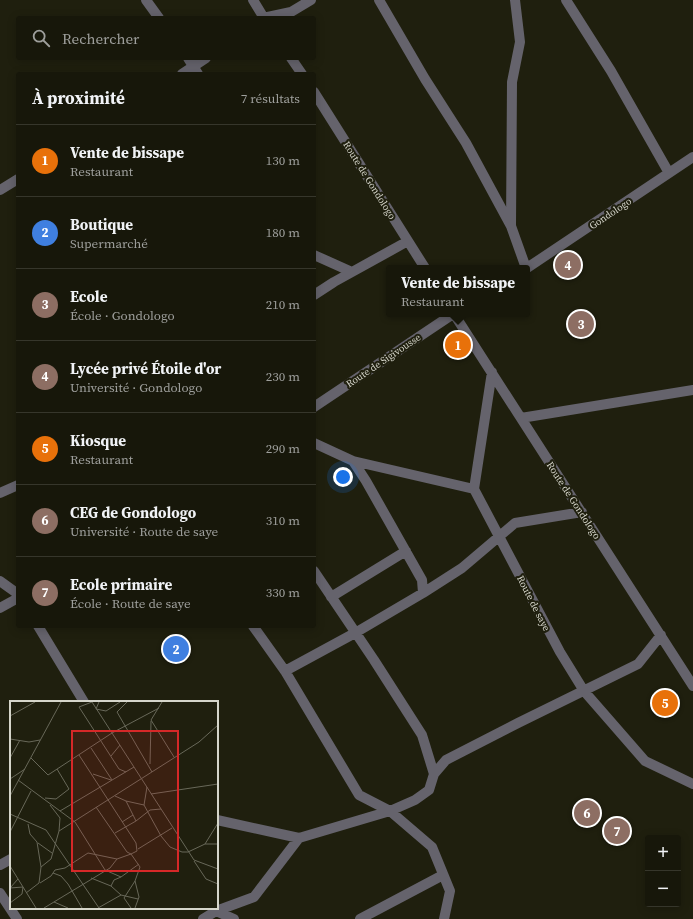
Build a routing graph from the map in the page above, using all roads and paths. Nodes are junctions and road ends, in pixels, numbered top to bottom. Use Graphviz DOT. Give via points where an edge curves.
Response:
graph roads {
  1 [pos="146,0"];
  2 [pos="253,0"];
  3 [pos="311,0"];
  4 [pos="379,0"];
  5 [pos="515,0"];
  6 [pos="566,0"];
  7 [pos="158,16"];
  8 [pos="263,16"];
  9 [pos="273,16"];
  10 [pos="203,60"];
  11 [pos="292,60"];
  12 [pos="193,66"];
  13 [pos="185,72"];
  14 [pos="301,72"];
  15 [pos="316,98"];
  16 [pos="693,157"];
  17 [pos="669,173"];
  18 [pos="16,180"];
  19 [pos="0,190"];
  20 [pos="511,226"];
  21 [pos="408,241"];
  22 [pos="316,256"];
  23 [pos="423,265"];
  24 [pos="526,265"];
  25 [pos="530,266"];
  26 [pos="352,272"];
  27 [pos="316,294"];
  28 [pos="449,317"];
  29 [pos="455,317"];
  30 [pos="492,372"];
  31 [pos="693,390"];
  32 [pos="316,406"];
  33 [pos="521,418"];
  34 [pos="316,444"];
  35 [pos="353,461"];
  36 [pos="16,486"];
  37 [pos="474,489"];
  38 [pos="0,493"];
  39 [pos="582,512"];
  40 [pos="500,536"];
  41 [pos="406,551"];
  42 [pos="316,574"];
  43 [pos="0,581"];
  44 [pos="16,593"];
  45 [pos="423,593"];
  46 [pos="331,597"];
  47 [pos="16,599"];
  48 [pos="0,608"];
  49 [pos="39,628"];
  50 [pos="254,628"];
  51 [pos="355,633"];
  52 [pos="660,635"];
  53 [pos="285,671"];
  54 [pos="693,686"];
  55 [pos="584,691"];
  56 [pos="83,701"];
  57 [pos="434,774"];
  58 [pos="693,784"];
  59 [pos="390,811"];
  60 [pos="218,820"];
  61 [pos="299,838"];
  62 [pos="10,860"];
  63 [pos="0,865"];
  64 [pos="444,875"];
  65 [pos="0,893"];
  66 [pos="10,908"];
  67 [pos="218,908"];
  68 [pos="10,909"];
  69 [pos="215,909"];
  70 [pos="17,919"];
  71 [pos="202,919"];
  72 [pos="234,919"];
  73 [pos="360,919"];
  74 [pos="444,919"];
  1 -- 7 [label="street"];
  2 -- 8 [label="street"];
  3 -- 9 [label="street" via="291,12"];
  4 -- 20 [label="street" via="466,143"];
  5 -- 20 [label="street" via="520,42 512,82"];
  6 -- 17 [label="street" via="611,71"];
  10 -- 12 [label="street"];
  11 -- 14 [label="street"];
  12 -- 13 [label="street"];
  15 -- 21 [label="street, Route de Gondologo"];
  16 -- 17 [label="street, Gondologo"];
  17 -- 25 [label="street, Gondologo"];
  18 -- 19 [label="street"];
  20 -- 24 [label="street"];
  21 -- 23 [label="street, Route de Gondologo"];
  21 -- 26 [label="street"];
  22 -- 26 [label="street"];
  26 -- 27 [label="street"];
  28 -- 32 [label="street, Route de Sigivousse"];
  29 -- 30 [label="street, Route de Gondologo"];
  30 -- 33 [label="street, Route de Gondologo"];
  30 -- 37 [label="street"];
  31 -- 33 [label="street"];
  33 -- 39 [label="street, Route de Gondologo"];
  34 -- 35 [label="street"];
  35 -- 37 [label="street"];
  35 -- 41 [label="street"];
  36 -- 38 [label="street"];
  37 -- 40 [label="street, Route de saye"];
  39 -- 40 [label="street" via="515,523"];
  39 -- 52 [label="street, Route de Gondologo"];
  40 -- 45 [label="street" via="462,568"];
  40 -- 55 [label="street, Route de saye" via="560,652"];
  41 -- 45 [label="street" via="422,580"];
  41 -- 46 [label="street"];
  42 -- 46 [label="street"];
  43 -- 44 [label="street"];
  45 -- 51 [label="street"];
  46 -- 51 [label="street"];
  47 -- 48 [label="street"];
  49 -- 56 [label="street"];
  50 -- 53 [label="street"];
  51 -- 53 [label="street"];
  51 -- 57 [label="street" via="422,735"];
  52 -- 54 [label="street, Route de Gondologo"];
  52 -- 55 [label="street" via="638,664"];
  53 -- 59 [label="street" via="359,795"];
  55 -- 57 [label="street" via="446,760"];
  55 -- 58 [label="street, Route de saye" via="645,761"];
  57 -- 59 [label="street" via="429,790 416,800"];
  59 -- 61 [label="street"];
  59 -- 64 [label="street" via="432,847"];
  60 -- 61 [label="street"];
  61 -- 67 [label="street" via="254,897"];
  62 -- 63 [label="street"];
  64 -- 73 [label="street"];
  64 -- 74 [label="street" via="450,891"];
  65 -- 66 [label="street"];
  68 -- 70 [label="street"];
  69 -- 71 [label="street"];
  69 -- 72 [label="street"];
}
